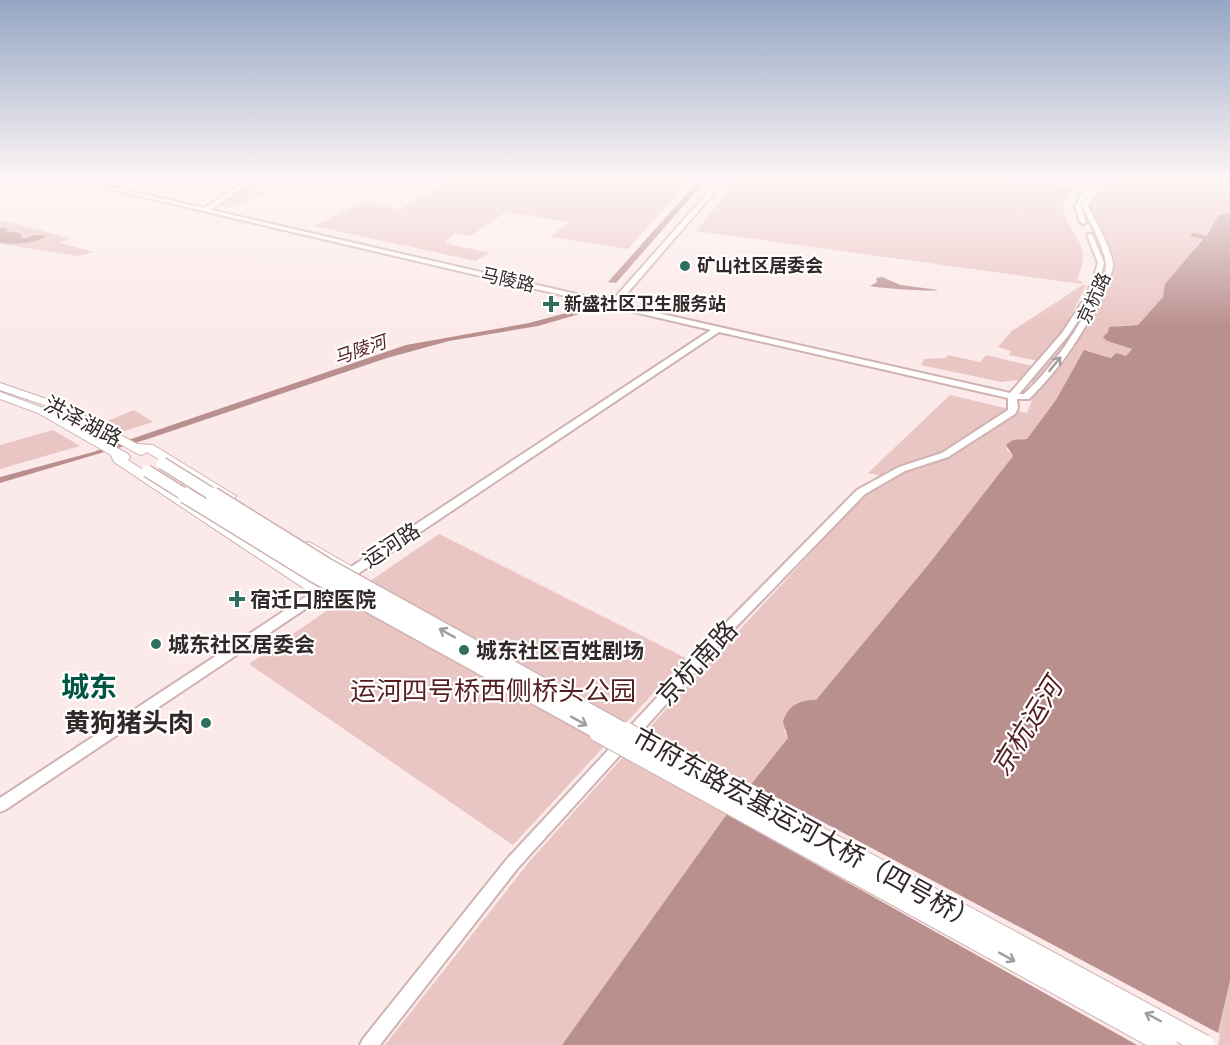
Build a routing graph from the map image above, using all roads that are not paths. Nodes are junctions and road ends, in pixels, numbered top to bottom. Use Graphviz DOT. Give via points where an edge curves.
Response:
graph roads {
  1 [pos="298,229"];
  2 [pos="680,229"];
  3 [pos="1087,229"];
  4 [pos="1096,229"];
  5 [pos="615,303"];
  6 [pos="721,327"];
  7 [pos="0,386"];
  8 [pos="1014,394"];
  9 [pos="0,395"];
  10 [pos="1026,397"];
  11 [pos="135,447"];
  12 [pos="117,453"];
  13 [pos="155,467"];
  14 [pos="351,571"];
  15 [pos="319,592"];
  16 [pos="0,806"];
  17 [pos="369,1045"];
  18 [pos="1167,1045"];
  19 [pos="1204,1045"];
  1 -- 5 [label="street, 马陵路"];
  2 -- 5 [label="street"];
  3 -- 8 [label="street, 京杭路" via="1100,257 1100,270 1062,339"];
  10 -- 4 [label="street, 京杭路, one-way" via="1083,326 1110,267"];
  5 -- 6 [label="street, 马陵路"];
  6 -- 8 [label="street, 马陵路"];
  6 -- 14 [label="street, 运河路"];
  7 -- 11 [label="main road, 洪泽湖路" via="63,408"];
  8 -- 10 [label="street, 马陵路"];
  8 -- 17 [label="street, 京杭南路" via="1012,412 987,430 945,455 902,469 861,492 786,567 512,864"];
  9 -- 12 [label="main road, 洪泽湖路" via="42,411"];
  11 -- 13 [label="main road, 洪泽湖路"];
  11 -- 14 [label="main road" via="157,452"];
  12 -- 13 [label="main road, 洪泽湖路"];
  12 -- 15 [label="main road" via="118,459"];
  13 -- 18 [label="main road, 市府东路宏基运河大桥（四号桥）, one-way, bridge" via="315,575"];
  19 -- 13 [label="main road, 市府东路宏基运河大桥（四号桥）, one-way, bridge" via="738,794"];
  14 -- 15 [label="street, 运河路"];
  15 -- 16 [label="street, 运河路"];
}
